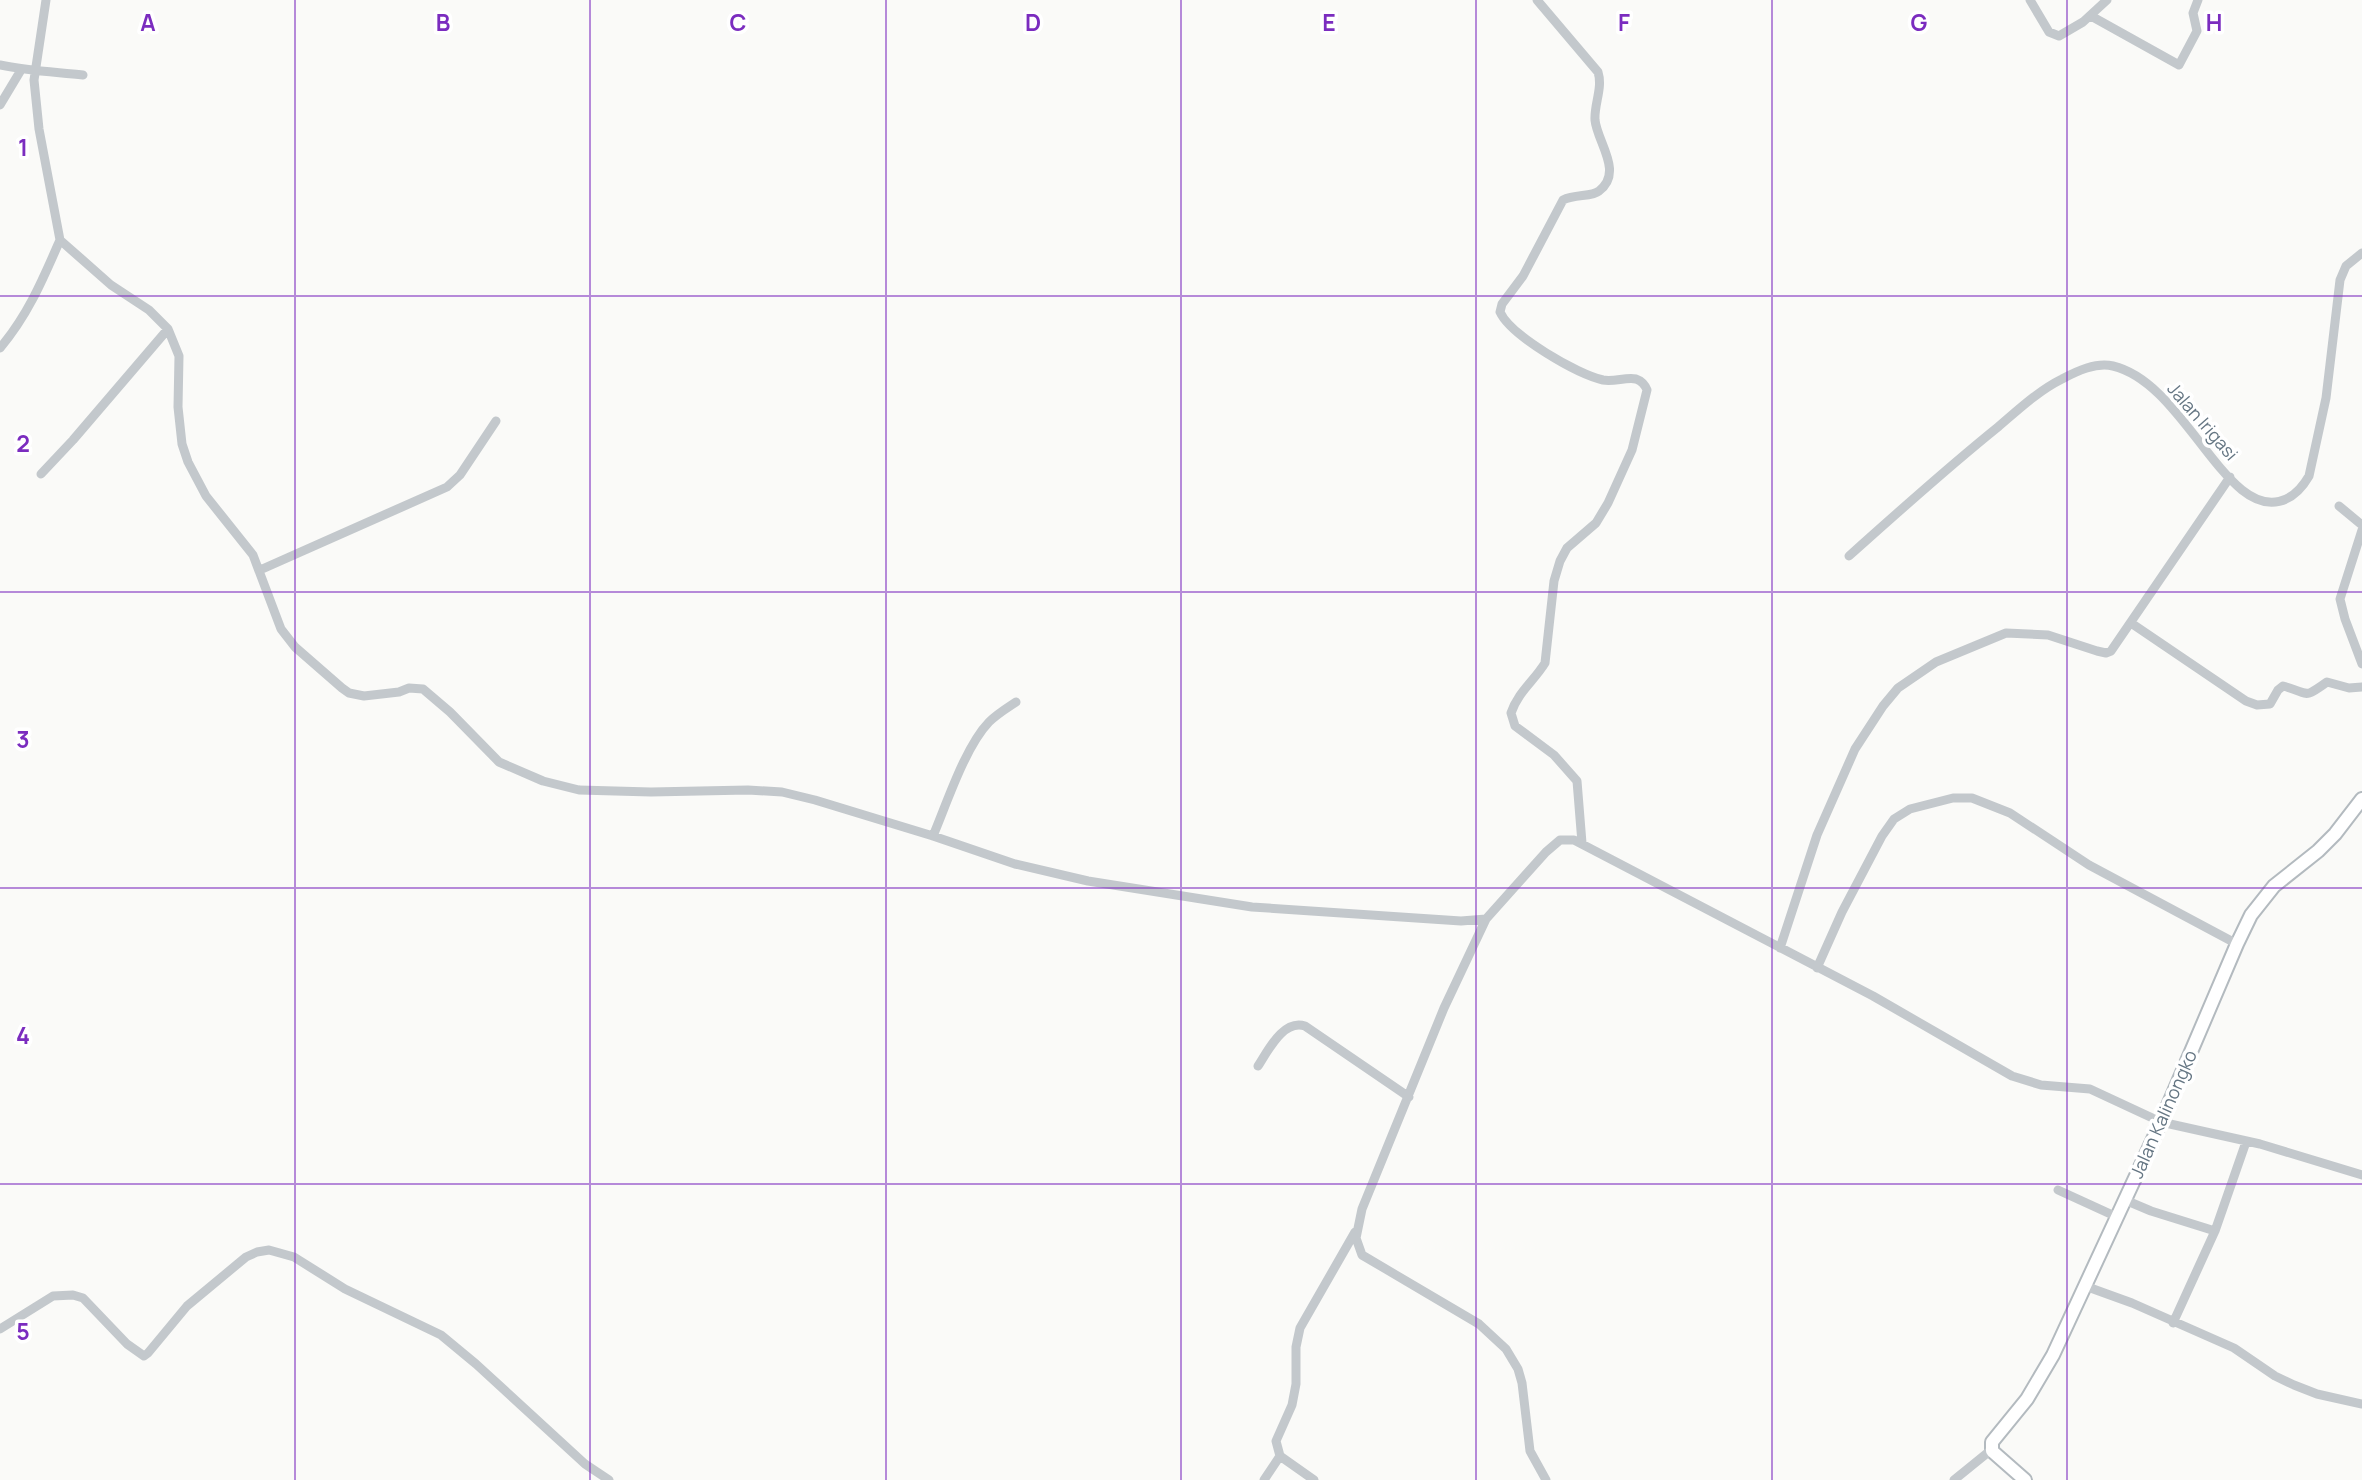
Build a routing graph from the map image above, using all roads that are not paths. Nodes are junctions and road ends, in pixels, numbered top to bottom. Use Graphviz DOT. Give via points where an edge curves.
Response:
graph roads {
  1 [pos="46,0"];
  2 [pos="1537,0"];
  3 [pos="2030,0"];
  4 [pos="2108,0"];
  5 [pos="2198,0"];
  6 [pos="2091,16"];
  7 [pos="0,65"];
  8 [pos="35,69"];
  9 [pos="21,70"];
  10 [pos="83,75"];
  11 [pos="0,105"];
  12 [pos="60,240"];
  13 [pos="2362,253"];
  14 [pos="168,329"];
  15 [pos="0,348"];
  16 [pos="496,421"];
  17 [pos="41,474"];
  18 [pos="2230,477"];
  19 [pos="2339,506"];
  20 [pos="2362,527"];
  21 [pos="1849,556"];
  22 [pos="260,570"];
  23 [pos="2131,623"];
  24 [pos="2362,664"];
  25 [pos="2362,687"];
  26 [pos="1016,702"];
  27 [pos="2362,799"];
  28 [pos="933,836"];
  29 [pos="1582,843"];
  30 [pos="1486,919"];
  31 [pos="2237,944"];
  32 [pos="1780,948"];
  33 [pos="1817,968"];
  34 [pos="1258,1066"];
  35 [pos="1409,1097"];
  36 [pos="2161,1122"];
  37 [pos="2246,1142"];
  38 [pos="2362,1175"];
  39 [pos="2058,1190"];
  40 [pos="2125,1200"];
  41 [pos="2117,1217"];
  42 [pos="1356,1230"];
  43 [pos="2215,1231"];
  44 [pos="2085,1286"];
  45 [pos="2173,1323"];
  46 [pos="0,1329"];
  47 [pos="2362,1404"];
  48 [pos="1991,1450"];
  49 [pos="1280,1456"];
  50 [pos="609,1480"];
  51 [pos="1264,1480"];
  52 [pos="1314,1480"];
  53 [pos="1546,1480"];
  54 [pos="1954,1480"];
  55 [pos="2025,1480"];
  1 -- 8 [label="street"];
  2 -- 29 [label="street" via="1598,72 1595,120 1610,168 1600,191 1563,200 1500,312 1534,345 1574,369 1604,380 1636,379 1647,390 1632,450 1608,503 1596,523 1567,548 1560,561 1545,663 1519,694 1511,713 1515,726 1554,755 1577,781"];
  3 -- 6 [label="street" via="2055,36"];
  4 -- 6 [label="street"];
  5 -- 6 [label="street" via="2193,13 2197,31 2179,65"];
  7 -- 9 [label="street"];
  8 -- 9 [label="street"];
  8 -- 10 [label="street"];
  8 -- 12 [label="street" via="39,129"];
  9 -- 11 [label="street"];
  12 -- 14 [label="street"];
  12 -- 15 [label="street" via="36,296"];
  13 -- 18 [label="street, Jalan Irigasi" via="2346,266 2340,280 2326,398 2309,476 2291,499 2272,501 2247,493"];
  14 -- 17 [label="street"];
  14 -- 22 [label="street" via="179,356 178,407 188,462 206,496"];
  16 -- 22 [label="street" via="447,487"];
  18 -- 21 [label="street, Jalan Irigasi" via="2149,385 2124,370 2094,367 2042,391"];
  18 -- 23 [label="street"];
  19 -- 20 [label="street"];
  20 -- 24 [label="street" via="2340,599"];
  22 -- 28 [label="street" via="281,629 342,688 365,696 423,689 491,756 524,775 579,790 782,792"];
  23 -- 25 [label="street" via="2257,705 2270,704 2283,686 2302,694 2317,691 2327,682"];
  23 -- 32 [label="street" via="2108,653 2048,635 2006,633 1936,663 1898,688 1855,749 1817,835"];
  26 -- 28 [label="street" via="981,731"];
  27 -- 31 [label="street, Jalan Kalinongko" via="2326,843 2266,894"];
  28 -- 30 [label="street" via="1050,873 1210,902 1461,921"];
  29 -- 30 [label="street" via="1560,840"];
  29 -- 32 [label="street"];
  30 -- 35 [label="street"];
  31 -- 33 [label="street" via="2089,865 2010,813 1972,798 1953,798 1910,809 1894,820"];
  31 -- 36 [label="street, Jalan Kalinongko"];
  32 -- 33 [label="street"];
  33 -- 36 [label="street" via="2012,1076 2041,1085 2098,1092"];
  34 -- 35 [label="street" via="1279,1036 1297,1023"];
  35 -- 42 [label="street"];
  36 -- 37 [label="street"];
  36 -- 40 [label="street, Jalan Kalinongko"];
  37 -- 38 [label="street"];
  37 -- 43 [label="street"];
  39 -- 41 [label="street"];
  40 -- 41 [label="street, Jalan Kalinongko"];
  40 -- 43 [label="street"];
  41 -- 44 [label="street, Jalan Kalinongko"];
  42 -- 49 [label="street" via="1297,1339 1292,1405 1276,1441"];
  42 -- 53 [label="street" via="1362,1255 1479,1324 1506,1349 1522,1383 1528,1444"];
  43 -- 45 [label="street"];
  44 -- 45 [label="street"];
  44 -- 48 [label="street, Jalan Kalinongko" via="2042,1376 1994,1438"];
  45 -- 47 [label="street" via="2234,1348 2294,1385"];
  46 -- 50 [label="street" via="53,1296 73,1295 83,1298 144,1356 187,1306 246,1257 280,1252 448,1341"];
  48 -- 54 [label="street"];
  48 -- 55 [label="street"];
  49 -- 51 [label="street"];
  49 -- 52 [label="street"];
}
